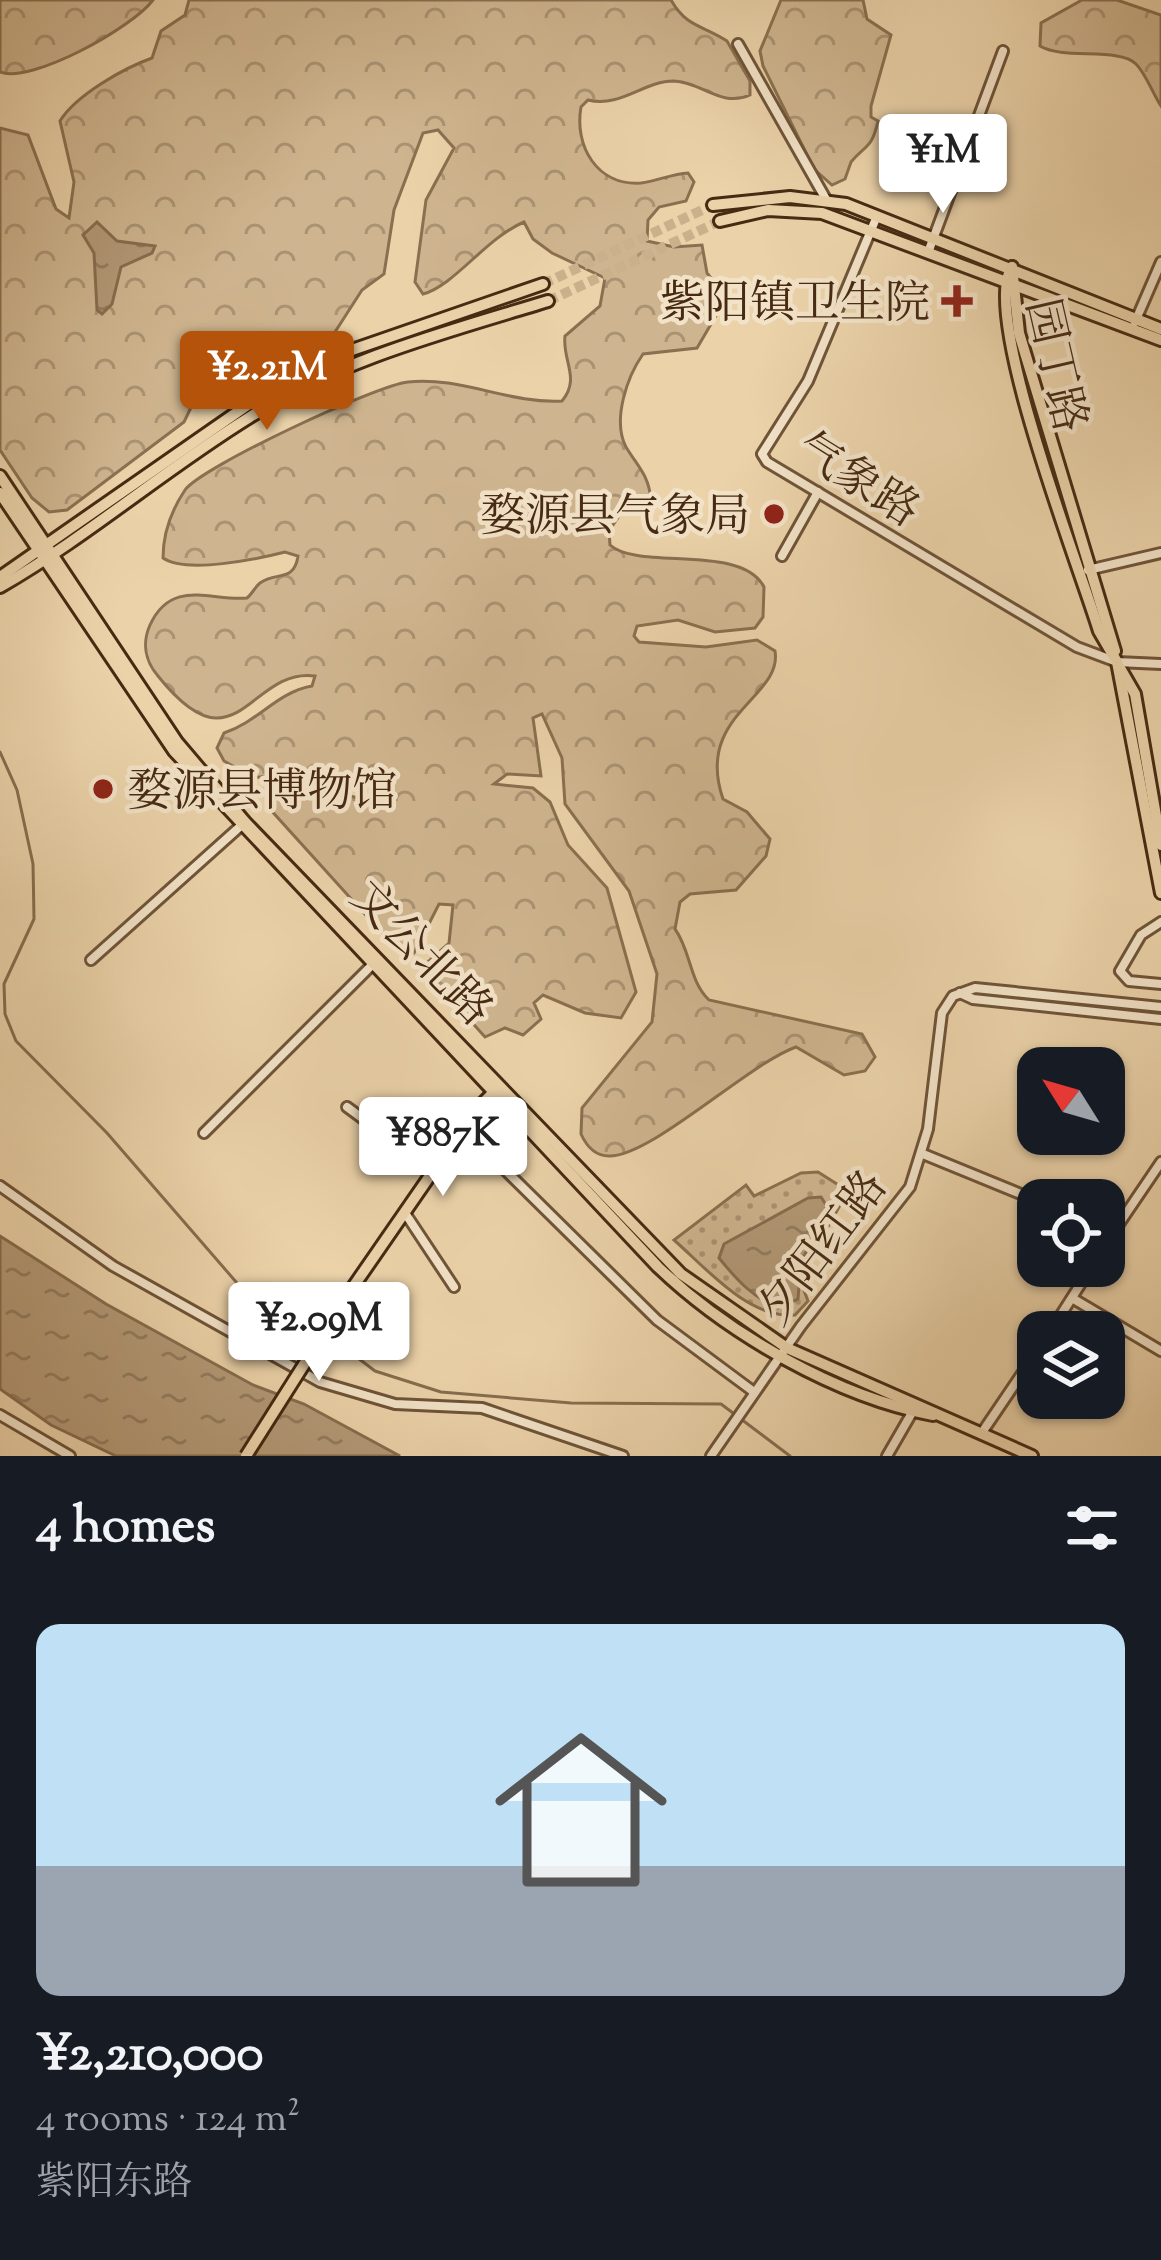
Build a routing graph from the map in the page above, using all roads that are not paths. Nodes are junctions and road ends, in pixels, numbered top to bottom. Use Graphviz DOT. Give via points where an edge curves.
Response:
graph roads {
  1 [pos="738,44"];
  2 [pos="1003,51"];
  3 [pos="828,202"];
  4 [pos="713,205"];
  5 [pos="720,221"];
  6 [pos="875,222"];
  7 [pos="931,244"];
  8 [pos="1161,262"];
  9 [pos="1010,276"];
  10 [pos="543,284"];
  11 [pos="548,301"];
  12 [pos="1134,324"];
  13 [pos="1161,329"];
  14 [pos="1161,340"];
  15 [pos="0,476"];
  16 [pos="818,492"];
  17 [pos="0,494"];
  18 [pos="46,553"];
  19 [pos="1161,554"];
  20 [pos="782,556"];
  21 [pos="1085,571"];
  22 [pos="0,577"];
  23 [pos="0,587"];
  24 [pos="1117,662"];
  25 [pos="1161,664"];
  26 [pos="243,824"];
  27 [pos="1161,845"];
  28 [pos="1161,893"];
  29 [pos="1161,922"];
  30 [pos="92,960"];
  31 [pos="375,962"];
  32 [pos="1161,984"];
  33 [pos="958,992"];
  34 [pos="1161,1006"];
  35 [pos="1161,1019"];
  36 [pos="496,1089"];
  37 [pos="347,1107"];
  38 [pos="205,1133"];
  39 [pos="923,1154"];
  40 [pos="1161,1162"];
  41 [pos="502,1167"];
  42 [pos="435,1171"];
  43 [pos="0,1186"];
  44 [pos="1017,1192"];
  45 [pos="1125,1208"];
  46 [pos="404,1211"];
  47 [pos="454,1287"];
  48 [pos="1079,1287"];
  49 [pos="1072,1298"];
  50 [pos="1064,1311"];
  51 [pos="1161,1351"];
  52 [pos="783,1353"];
  53 [pos="1017,1382"];
  54 [pos="754,1392"];
  55 [pos="916,1406"];
  56 [pos="0,1415"];
  57 [pos="981,1436"];
  58 [pos="70,1456"];
  59 [pos="246,1456"];
  60 [pos="623,1456"];
  61 [pos="711,1456"];
  62 [pos="887,1456"];
  63 [pos="1032,1456"];
  1 -- 3 [label="street"];
  2 -- 7 [label="street"];
  3 -- 4 [label="main road"];
  3 -- 6 [label="main road"];
  5 -- 6 [label="main road" via="768,210"];
  6 -- 7 [label="main road"];
  6 -- 16 [label="street, 气象路" via="808,381 762,454"];
  7 -- 9 [label="main road"];
  8 -- 12 [label="street"];
  9 -- 12 [label="main road"];
  9 -- 21 [label="main road, 园丁路" via="1007,333"];
  10 -- 18 [label="main road" via="349,351 269,390 197,435"];
  11 -- 18 [label="main road" via="389,350 300,388"];
  12 -- 13 [label="main road"];
  12 -- 14 [label="main road"];
  15 -- 18 [label="main road, 文公北路"];
  16 -- 20 [label="street"];
  16 -- 24 [label="street, 气象路" via="1076,647"];
  17 -- 18 [label="main road, 文公北路"];
  18 -- 22 [label="main road"];
  18 -- 23 [label="main road"];
  18 -- 26 [label="main road, 文公北路" via="140,704"];
  19 -- 21 [label="street"];
  21 -- 24 [label="main road, 园丁路" via="1099,631"];
  24 -- 25 [label="street, 气象路"];
  24 -- 27 [label="main road, 园丁路" via="1135,694"];
  24 -- 28 [label="main road, 园丁路"];
  26 -- 30 [label="street"];
  26 -- 31 [label="main road, 文公北路"];
  29 -- 32 [label="street" via="1141,934 1120,971 1130,981"];
  31 -- 36 [label="main road, 文公北路"];
  31 -- 38 [label="street"];
  33 -- 34 [label="street"];
  33 -- 35 [label="street"];
  33 -- 39 [label="street, 夕阳红路" via="942,1013"];
  36 -- 42 [label="main road"];
  36 -- 52 [label="main road, 文公北路" via="684,1293"];
  37 -- 42 [label="street"];
  39 -- 44 [label="street"];
  39 -- 52 [label="street, 夕阳红路" via="902,1199"];
  40 -- 45 [label="street"];
  41 -- 54 [label="street" via="641,1306"];
  42 -- 46 [label="main road"];
  43 -- 60 [label="street" via="113,1266 320,1382 395,1404 482,1408"];
  46 -- 47 [label="street"];
  46 -- 59 [label="main road, bridge"];
  48 -- 49 [label="street"];
  49 -- 50 [label="street"];
  49 -- 51 [label="street"];
  52 -- 54 [label="street, 夕阳红路"];
  52 -- 55 [label="main road, 文公北路"];
  53 -- 57 [label="street"];
  54 -- 61 [label="street, 夕阳红路"];
  55 -- 57 [label="main road, 文公北路"];
  55 -- 62 [label="street"];
  56 -- 58 [label="street"];
  57 -- 63 [label="main road, 文公北路"];
}
